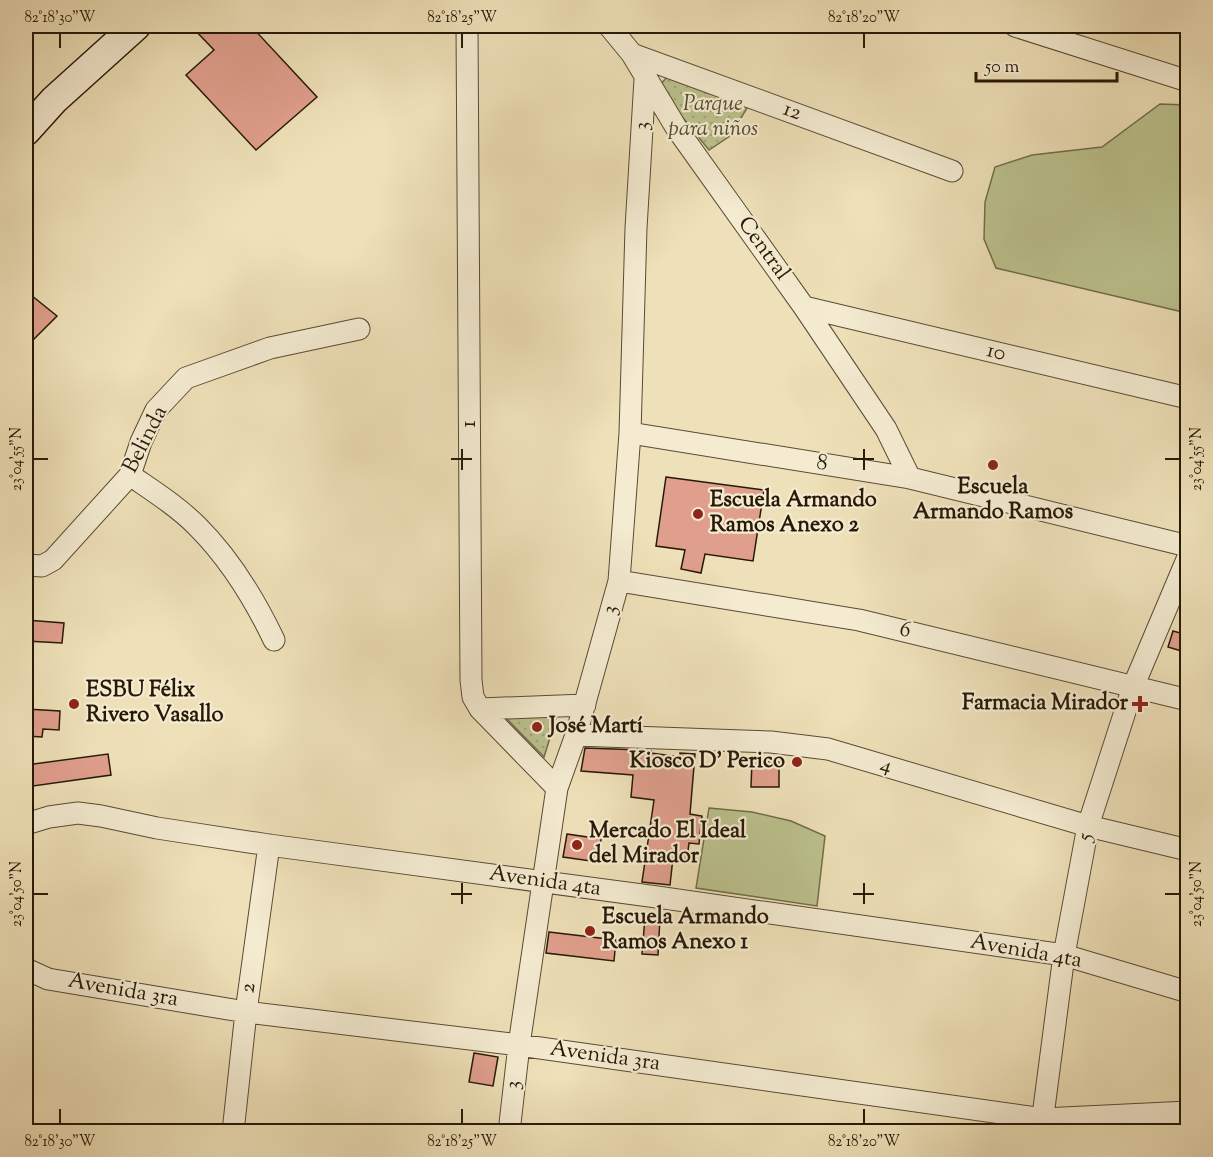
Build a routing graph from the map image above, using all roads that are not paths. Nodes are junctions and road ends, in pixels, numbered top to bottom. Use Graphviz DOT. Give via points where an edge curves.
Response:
graph roads {
  1 [pos="136,26"];
  2 [pos="467,26"];
  3 [pos="609,26"];
  4 [pos="1015,26"];
  5 [pos="632,54"];
  6 [pos="645,79"];
  7 [pos="1188,81"];
  8 [pos="26,131"];
  9 [pos="952,171"];
  10 [pos="804,307"];
  11 [pos="359,329"];
  12 [pos="1188,398"];
  13 [pos="630,433"];
  14 [pos="130,475"];
  15 [pos="910,478"];
  16 [pos="1188,546"];
  17 [pos="1188,557"];
  18 [pos="26,565"];
  19 [pos="619,581"];
  20 [pos="274,640"];
  21 [pos="1133,687"];
  22 [pos="1188,700"];
  23 [pos="585,705"];
  24 [pos="480,709"];
  25 [pos="576,735"];
  26 [pos="557,788"];
  27 [pos="26,824"];
  28 [pos="1088,826"];
  29 [pos="269,845"];
  30 [pos="1188,850"];
  31 [pos="544,882"];
  32 [pos="1064,955"];
  33 [pos="26,969"];
  34 [pos="1188,992"];
  35 [pos="246,1012"];
  36 [pos="519,1046"];
  37 [pos="1188,1112"];
  38 [pos="1042,1125"];
  39 [pos="233,1131"];
  40 [pos="509,1131"];
  1 -- 8 [label="main road" via="54,100"];
  2 -- 24 [label="street, 1" via="471,680 473,697"];
  3 -- 5 [label="street, Central"];
  4 -- 7 [label="street"];
  5 -- 6 [label="street, Central"];
  5 -- 9 [label="street, 12"];
  6 -- 10 [label="street, Central"];
  6 -- 13 [label="street, 3"];
  10 -- 12 [label="street, 10"];
  10 -- 15 [label="street, Central" via="886,429"];
  11 -- 14 [label="street, Belinda" via="270,348 186,378 156,410"];
  13 -- 15 [label="street, 8"];
  13 -- 19 [label="street, 3"];
  14 -- 18 [label="street, Belinda" via="53,560 42,566"];
  14 -- 20 [label="street" via="196,525 225,558 257,603"];
  15 -- 16 [label="street, 8"];
  17 -- 21 [label="street, 5"];
  19 -- 21 [label="street, 6" via="859,620"];
  19 -- 23 [label="street, 3"];
  21 -- 22 [label="street, 6"];
  21 -- 28 [label="street, 5"];
  23 -- 24 [label="street"];
  23 -- 25 [label="street, 3"];
  24 -- 26 [label="street, 1"];
  25 -- 26 [label="street, 3"];
  25 -- 28 [label="street, 4" via="771,742 828,749"];
  26 -- 31 [label="street, 3"];
  27 -- 29 [label="street, Avenida 4ta" via="78,813"];
  28 -- 30 [label="street, 4"];
  28 -- 32 [label="street, 5"];
  29 -- 31 [label="street, Avenida 4ta"];
  29 -- 35 [label="street, 2"];
  31 -- 32 [label="street, Avenida 4ta"];
  31 -- 36 [label="street, 3"];
  32 -- 34 [label="street, Avenida 4ta"];
  32 -- 38 [label="street, 5"];
  33 -- 35 [label="street, Avenida 3ra" via="48,979"];
  35 -- 36 [label="street, Avenida 3ra"];
  35 -- 39 [label="street, 2"];
  36 -- 38 [label="street, Avenida 3ra"];
  36 -- 40 [label="street, 3"];
  37 -- 38 [label="street, Avenida 3ra"];
}
